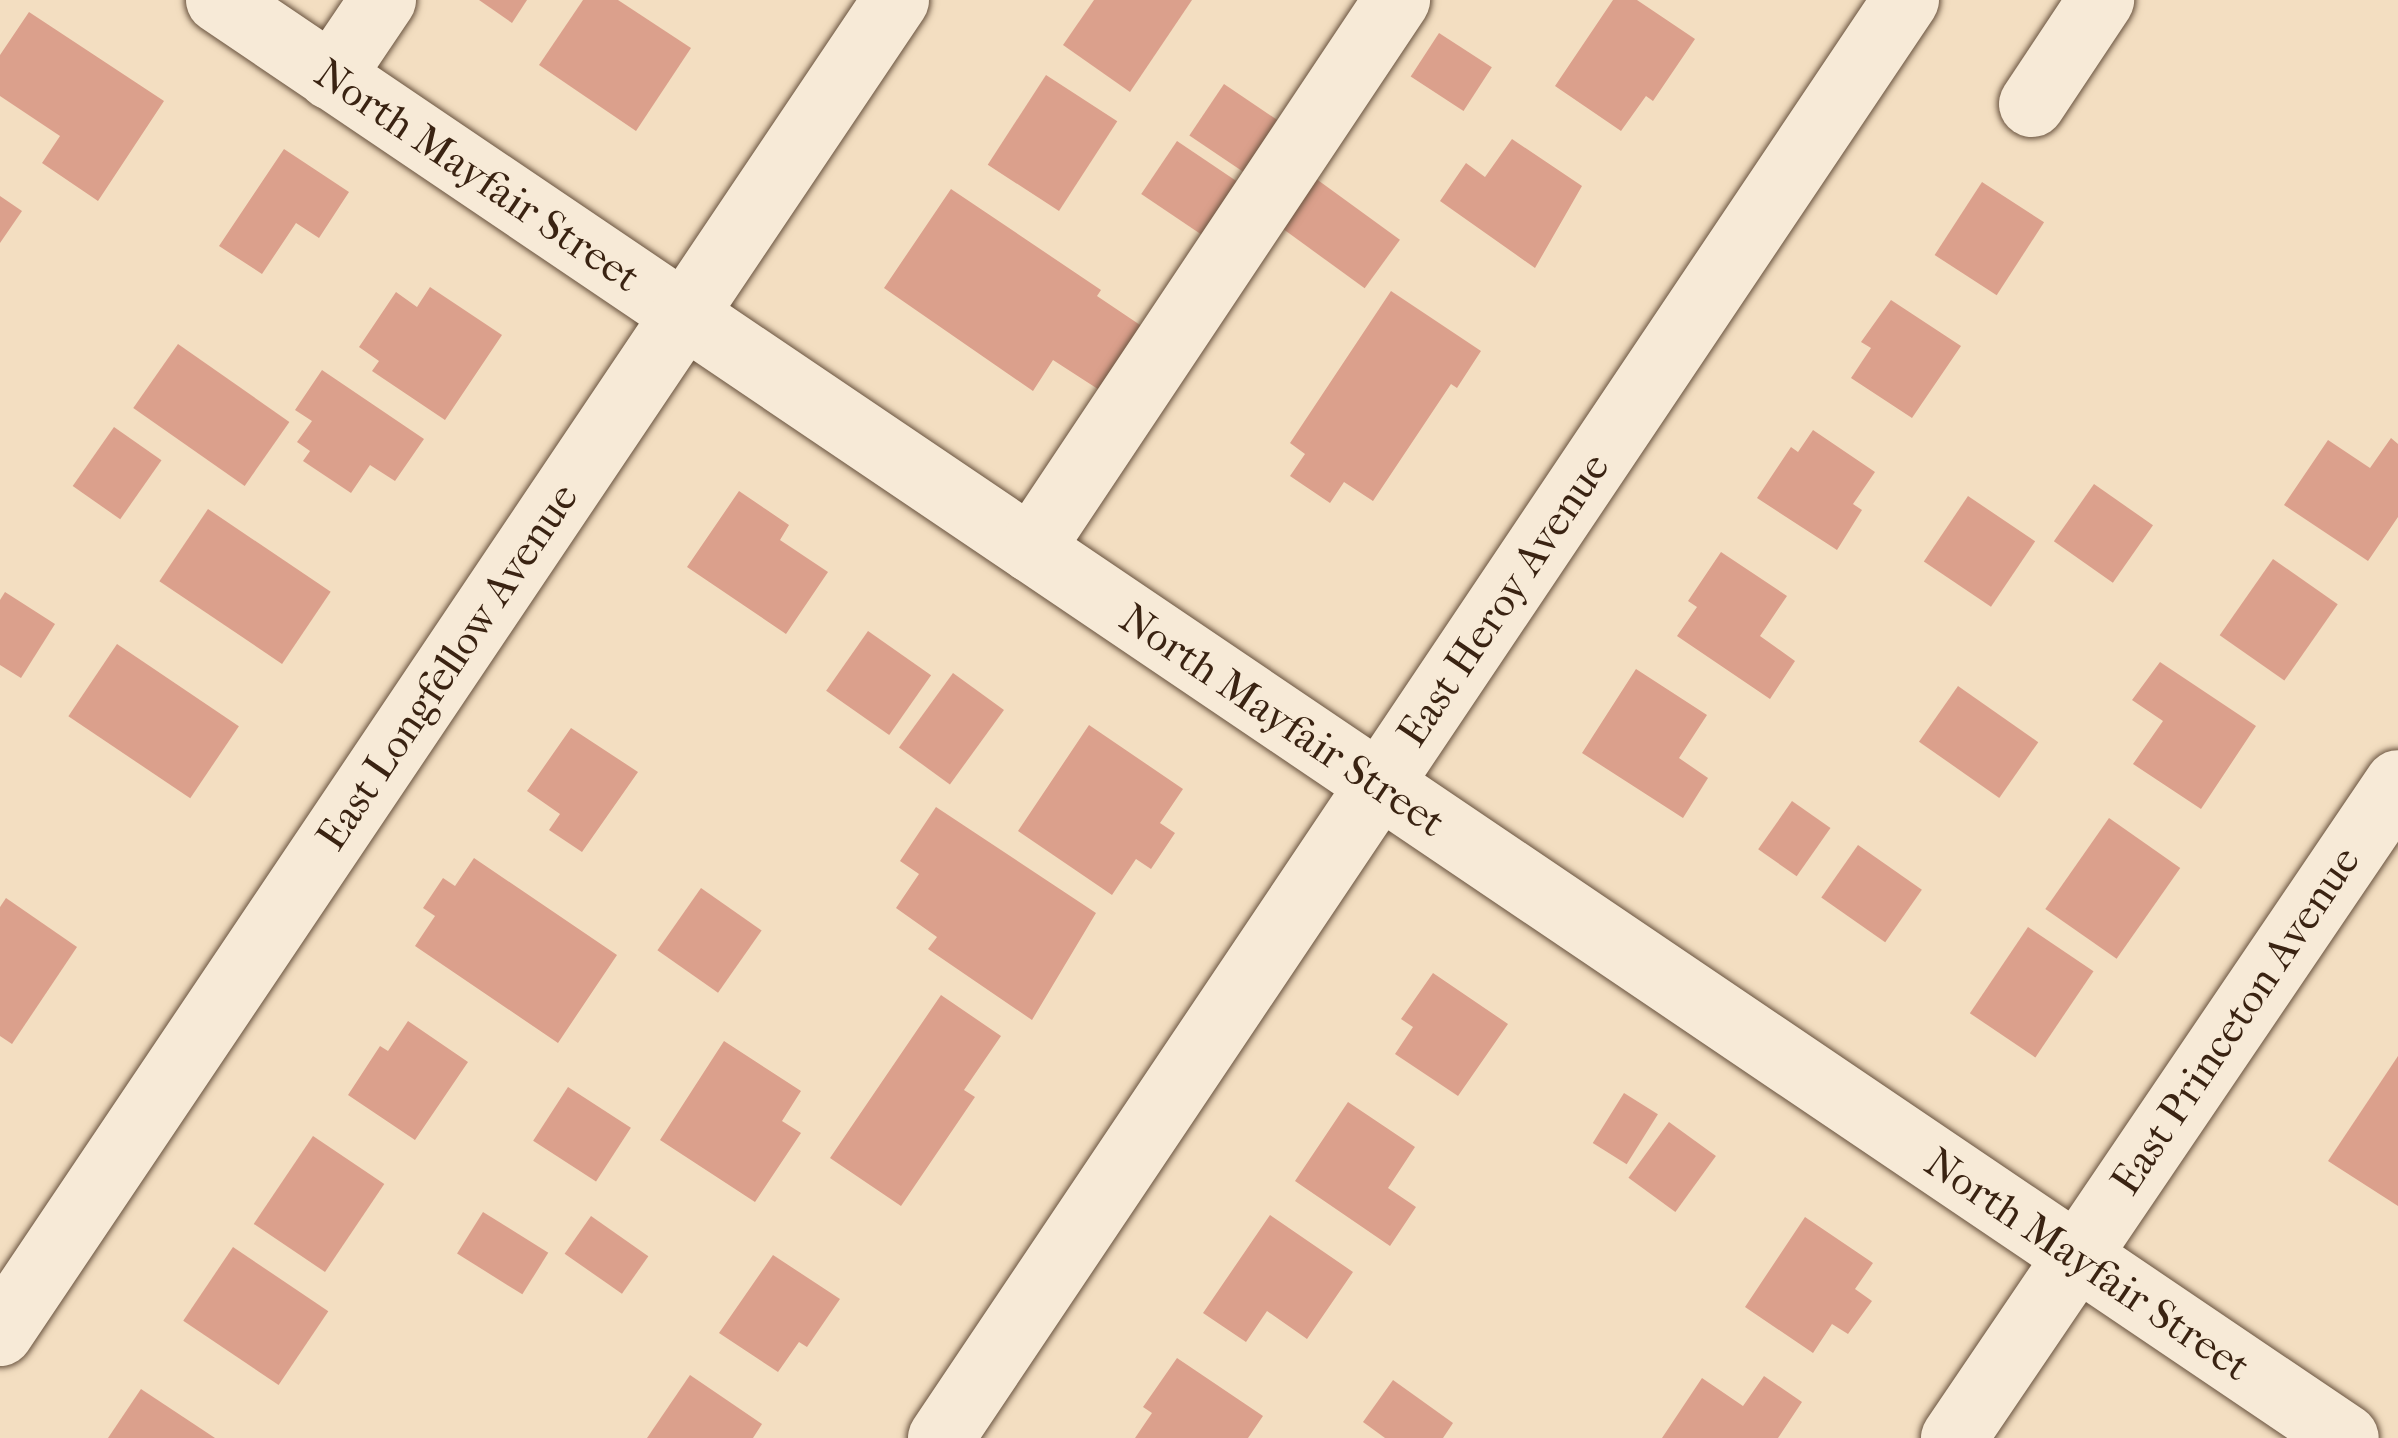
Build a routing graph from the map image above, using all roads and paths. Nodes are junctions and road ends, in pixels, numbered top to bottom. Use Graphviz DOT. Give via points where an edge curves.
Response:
graph roads {
  1 [pos="219,0"];
  2 [pos="383,0"];
  3 [pos="896,0"];
  4 [pos="1397,0"];
  5 [pos="1906,0"];
  6 [pos="2101,0"];
  7 [pos="331,77"];
  8 [pos="2032,104"];
  9 [pos="684,317"];
  10 [pos="1031,549"];
  11 [pos="2398,783"];
  12 [pos="1379,788"];
  13 [pos="2075,1257"];
  14 [pos="0,1334"];
  15 [pos="940,1438"];
  16 [pos="1954,1438"];
  17 [pos="2346,1438"];
  1 -- 7 [label="street, North Mayfair Street"];
  2 -- 7 [label="street"];
  3 -- 9 [label="street, East Longfellow Avenue"];
  4 -- 10 [label="street"];
  5 -- 12 [label="street, East Heroy Avenue"];
  6 -- 8 [label="street"];
  7 -- 9 [label="street, North Mayfair Street"];
  9 -- 10 [label="street, North Mayfair Street"];
  9 -- 14 [label="street, East Longfellow Avenue"];
  10 -- 12 [label="street, North Mayfair Street"];
  11 -- 13 [label="street, East Princeton Avenue"];
  12 -- 13 [label="street, North Mayfair Street"];
  12 -- 15 [label="street, East Heroy Avenue"];
  13 -- 16 [label="street, East Princeton Avenue"];
  13 -- 17 [label="street, North Mayfair Street"];
}
